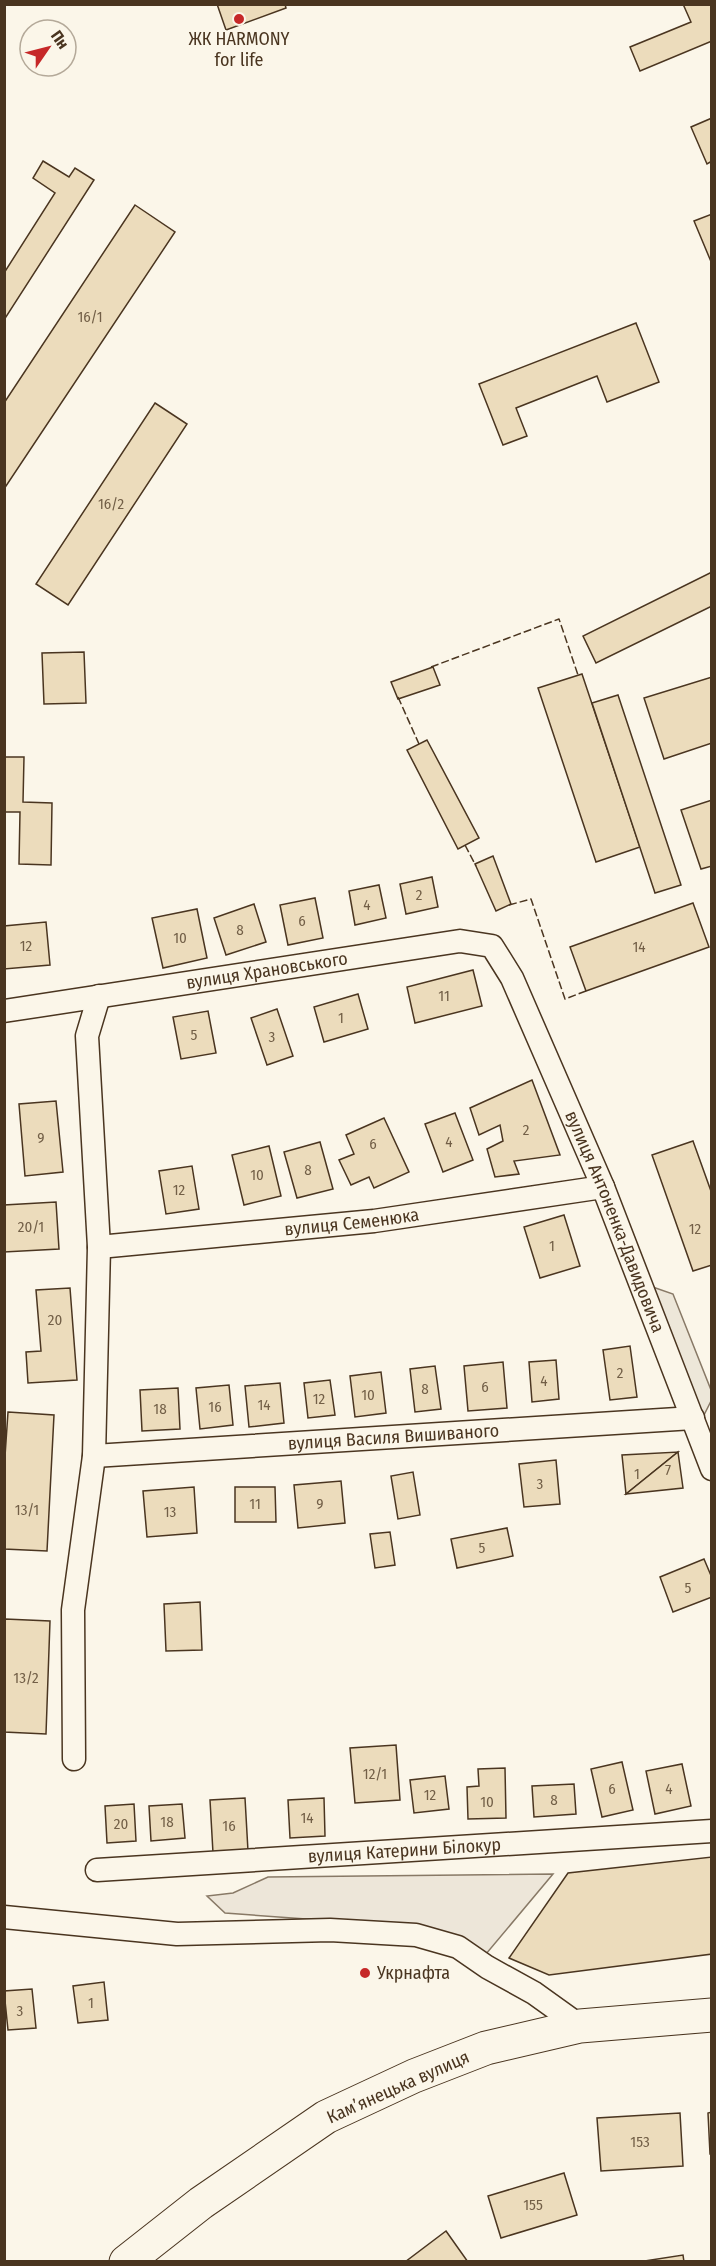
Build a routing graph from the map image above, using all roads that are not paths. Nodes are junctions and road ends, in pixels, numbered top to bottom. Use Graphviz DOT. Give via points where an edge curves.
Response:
graph roads {
  1 [pos="512,978"];
  2 [pos="99,996"];
  3 [pos="4,1011"];
  4 [pos="603,1187"];
  5 [pos="99,1247"];
  6 [pos="693,1418"];
  7 [pos="94,1456"];
  8 [pos="711,1469"];
  9 [pos="74,1759"];
  10 [pos="711,1831"];
  11 [pos="97,1870"];
  12 [pos="4,1917"];
  13 [pos="711,2015"];
  14 [pos="580,2026"];
  15 [pos="126,2262"];
  1 -- 2 [label="street, вулиця Храновського" via="492,946 460,941"];
  1 -- 4 [label="street, вулиця Антоненка-Давидовича"];
  2 -- 3 [label="street, вулиця Храновського"];
  2 -- 5 [label="street" via="87,1036"];
  4 -- 5 [label="street, вулиця Семенюка" via="374,1221"];
  4 -- 6 [label="street, вулиця Антоненка-Давидовича"];
  5 -- 7 [label="street"];
  6 -- 7 [label="street, вулиця Василя Вишиваного"];
  6 -- 8 [label="street, вулиця Антоненка-Давидовича"];
  7 -- 9 [label="street" via="74,1610"];
  10 -- 11 [label="street, вулиця Катерини Білокур"];
  12 -- 14 [label="street" via="177,1934 330,1930 416,1935 458,1947"];
  13 -- 14 [label="main road, Камʼянецька вулиця"];
  14 -- 15 [label="main road, Камʼянецька вулиця" via="486,2048 326,2117 201,2203"];
}
